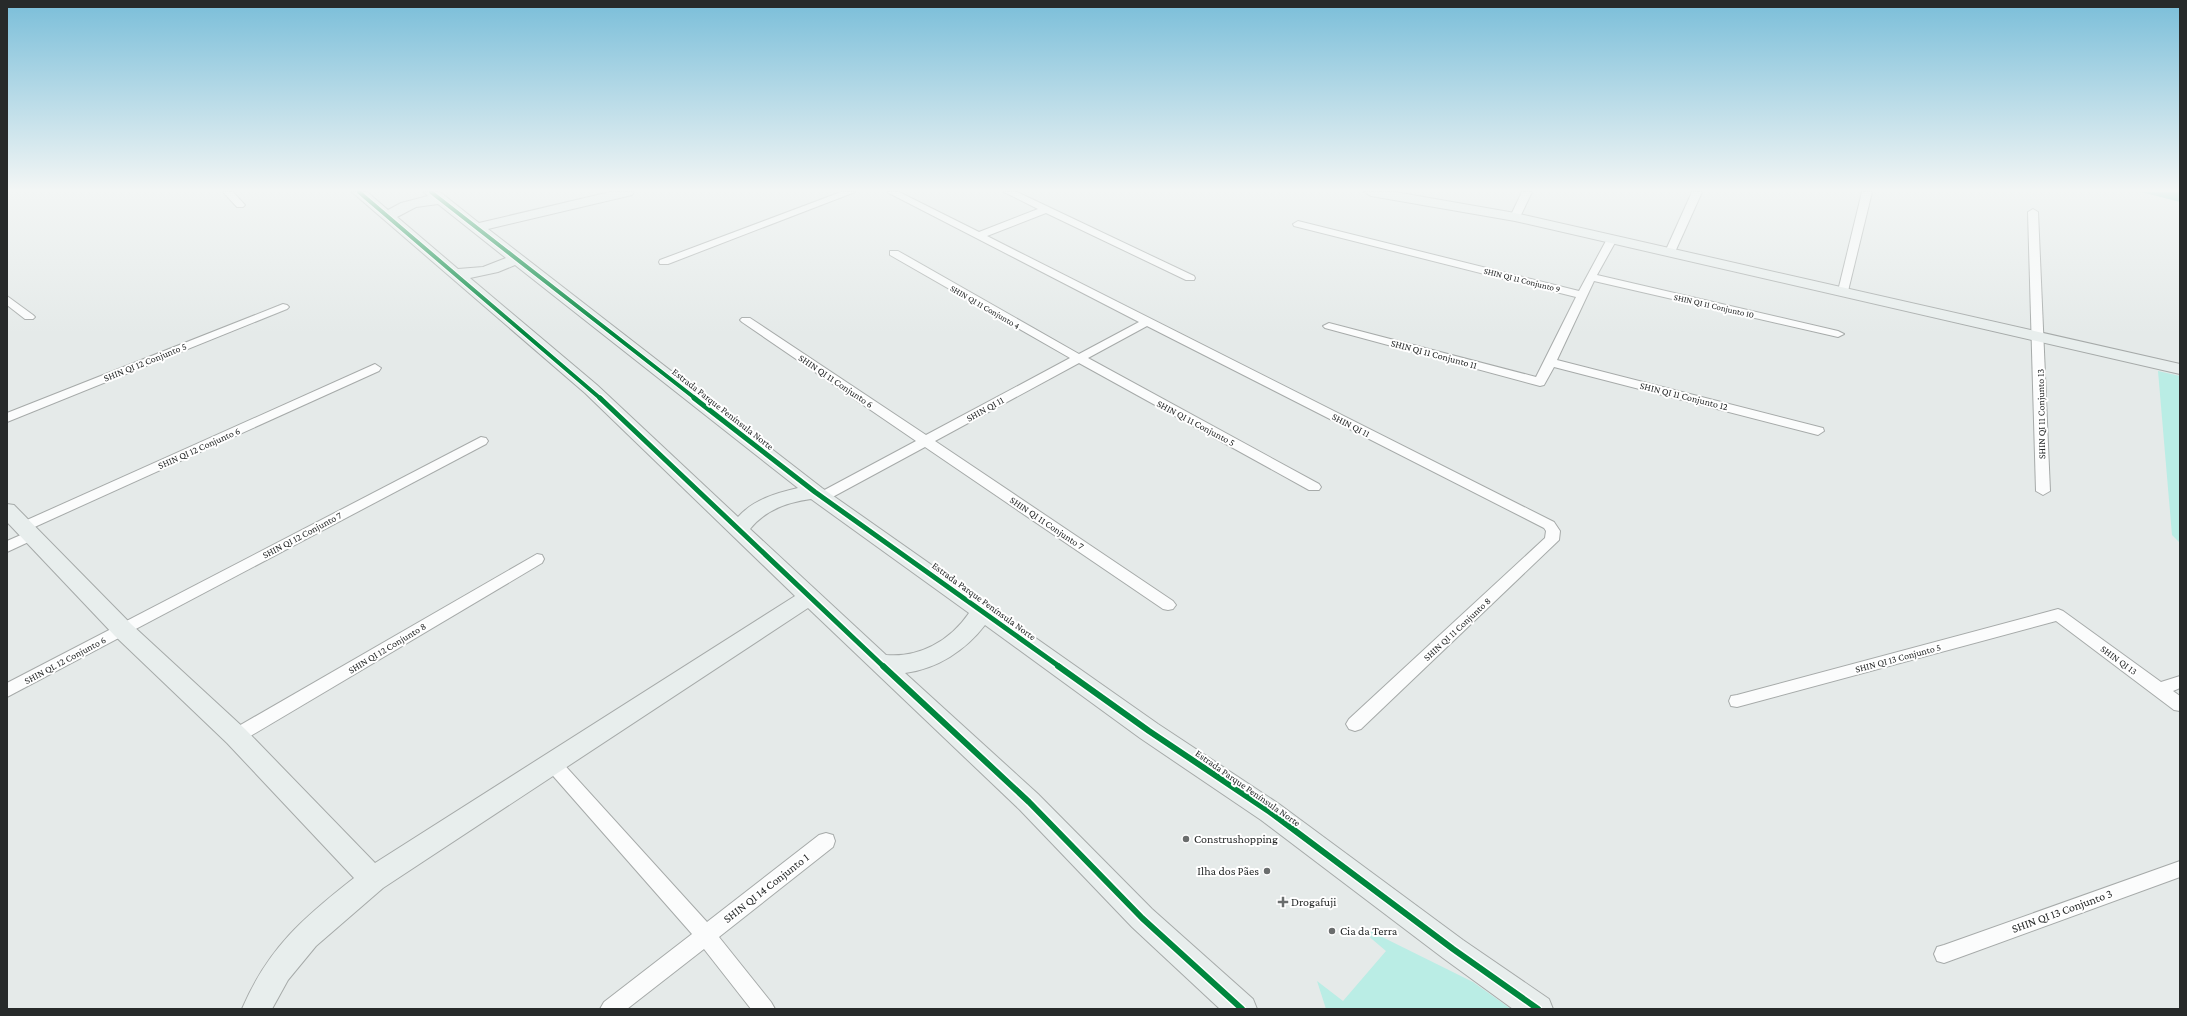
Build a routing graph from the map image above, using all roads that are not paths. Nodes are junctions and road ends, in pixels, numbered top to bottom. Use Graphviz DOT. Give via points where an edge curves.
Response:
graph roads {
  1 [pos="414,239"];
  2 [pos="490,239"];
  3 [pos="724,239"];
  4 [pos="985,239"];
  5 [pos="1107,239"];
  6 [pos="1360,239"];
  7 [pos="1612,239"];
  8 [pos="1614,239"];
  9 [pos="1676,239"];
  10 [pos="1855,239"];
  11 [pos="2034,239"];
  12 [pos="1670,252"];
  13 [pos="894,253"];
  14 [pos="514,258"];
  15 [pos="664,262"];
  16 [pos="454,273"];
  17 [pos="1591,277"];
  18 [pos="1190,278"];
  19 [pos="1843,291"];
  20 [pos="1582,295"];
  21 [pos="7,299"];
  22 [pos="283,307"];
  23 [pos="29,317"];
  24 [pos="746,320"];
  25 [pos="1148,321"];
  26 [pos="1329,326"];
  27 [pos="1838,334"];
  28 [pos="2040,337"];
  29 [pos="1078,359"];
  30 [pos="1550,362"];
  31 [pos="375,368"];
  32 [pos="2180,369"];
  33 [pos="7,418"];
  34 [pos="1818,430"];
  35 [pos="481,441"];
  36 [pos="926,442"];
  37 [pos="1314,487"];
  38 [pos="2043,491"];
  39 [pos="819,494"];
  40 [pos="7,510"];
  41 [pos="740,529"];
  42 [pos="1553,531"];
  43 [pos="26,532"];
  44 [pos="7,547"];
  45 [pos="537,559"];
  46 [pos="809,597"];
  47 [pos="1168,605"];
  48 [pos="982,610"];
  49 [pos="2058,615"];
  50 [pos="123,630"];
  51 [pos="879,663"];
  52 [pos="2180,682"];
  53 [pos="2159,689"];
  54 [pos="7,691"];
  55 [pos="1738,701"];
  56 [pos="2180,705"];
  57 [pos="1355,724"];
  58 [pos="236,736"];
  59 [pos="553,764"];
  60 [pos="826,841"];
  61 [pos="2180,869"];
  62 [pos="373,879"];
  63 [pos="706,936"];
  64 [pos="1944,954"];
  65 [pos="252,1008"];
  66 [pos="611,1009"];
  67 [pos="764,1009"];
  68 [pos="1242,1009"];
  69 [pos="1538,1009"];
  1 -- 16 [label="main road"];
  2 -- 14 [label="main road, Estrada Parque Península Norte"];
  3 -- 15 [label="street"];
  4 -- 25 [label="street, SHIN QI 11"];
  5 -- 18 [label="street"];
  6 -- 20 [label="street, SHIN QI 11 Conjunto 9"];
  7 -- 17 [label="street"];
  8 -- 12 [label="main road"];
  9 -- 12 [label="street"];
  10 -- 19 [label="street"];
  11 -- 28 [label="street, SHIN QI 11 Conjunto 13"];
  12 -- 19 [label="main road"];
  13 -- 29 [label="street, SHIN QI 11 Conjunto 4"];
  14 -- 16 [label="main road" via="496,269 484,272"];
  14 -- 39 [label="main road, Estrada Parque Península Norte"];
  16 -- 41 [label="main road" via="591,389"];
  17 -- 20 [label="street"];
  17 -- 27 [label="street, SHIN QI 11 Conjunto 10"];
  19 -- 28 [label="main road"];
  20 -- 30 [label="street"];
  21 -- 23 [label="street"];
  22 -- 33 [label="street, SHIN QI 12 Conjunto 5"];
  24 -- 36 [label="street, SHIN QI 11 Conjunto 6"];
  25 -- 29 [label="street, SHIN QI 11"];
  25 -- 42 [label="street, SHIN QI 11" via="1542,521"];
  26 -- 30 [label="street, SHIN QI 11 Conjunto 11" via="1540,382"];
  28 -- 32 [label="main road"];
  28 -- 38 [label="street, SHIN QI 11 Conjunto 13"];
  29 -- 36 [label="street, SHIN QI 11"];
  29 -- 37 [label="street, SHIN QI 11 Conjunto 5"];
  30 -- 34 [label="street, SHIN QI 11 Conjunto 12"];
  31 -- 43 [label="street, SHIN QI 12 Conjunto 6"];
  35 -- 50 [label="street, SHIN QI 12 Conjunto 7"];
  36 -- 39 [label="street, SHIN QI 11"];
  36 -- 47 [label="street, SHIN QI 11 Conjunto 7"];
  39 -- 41 [label="main road" via="800,494 769,504 745,520"];
  39 -- 48 [label="main road, Estrada Parque Península Norte"];
  40 -- 43 [label="main road"];
  41 -- 46 [label="main road"];
  42 -- 57 [label="street, SHIN QI 11 Conjunto 8" via="1552,540"];
  43 -- 44 [label="street, SHIN QI 12 Conjunto 6"];
  43 -- 50 [label="main road"];
  45 -- 58 [label="street, SHIN QI 12 Conjunto 8"];
  46 -- 51 [label="main road"];
  46 -- 59 [label="main road"];
  48 -- 51 [label="main road" via="970,628 936,654 904,664"];
  48 -- 69 [label="main road, Estrada Parque Península Norte" via="1149,731 1270,812"];
  49 -- 53 [label="street, SHIN QI 13"];
  49 -- 55 [label="street, SHIN QI 13 Conjunto 5"];
  50 -- 54 [label="street, SHIN QL 12 Conjunto 6"];
  50 -- 58 [label="main road"];
  51 -- 68 [label="main road" via="1029,802 1142,918"];
  52 -- 53 [label="street"];
  53 -- 56 [label="street, SHIN QI 13"];
  58 -- 62 [label="main road"];
  59 -- 62 [label="main road"];
  59 -- 63 [label="street"];
  60 -- 63 [label="street, SHIN QI 14 Conjunto 1"];
  61 -- 64 [label="street, SHIN QI 13 Conjunto 3"];
  62 -- 65 [label="main road" via="307,934 280,964"];
  63 -- 66 [label="street, SHIN QI 14 Conjunto 1"];
  63 -- 67 [label="street"];
}
